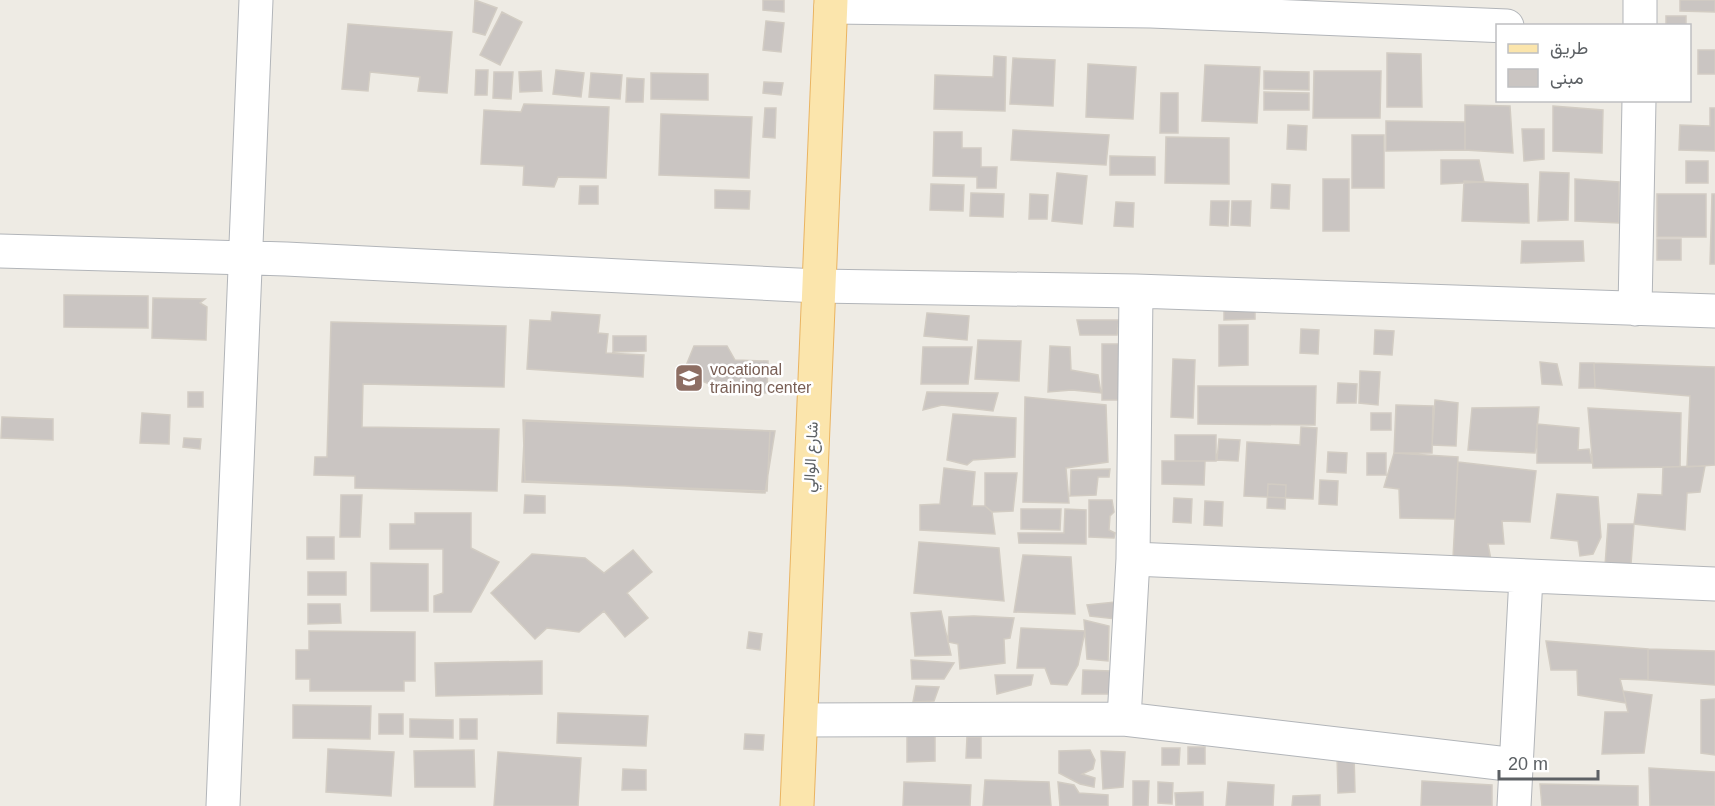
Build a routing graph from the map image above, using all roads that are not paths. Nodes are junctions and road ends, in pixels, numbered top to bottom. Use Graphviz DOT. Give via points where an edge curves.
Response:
graph roads {
  1 [pos="256,0"];
  2 [pos="1640,0"];
  3 [pos="831,3"];
  4 [pos="1151,6"];
  5 [pos="1640,24"];
  6 [pos="1496,25"];
  7 [pos="1639,102"];
  8 [pos="0,251"];
  9 [pos="246,257"];
  10 [pos="818,286"];
  11 [pos="1136,291"];
  12 [pos="1635,309"];
  13 [pos="1715,311"];
  14 [pos="1133,559"];
  15 [pos="1526,577"];
  16 [pos="1715,584"];
  17 [pos="1124,719"];
  18 [pos="801,720"];
  19 [pos="1516,765"];
  20 [pos="222,806"];
  21 [pos="797,806"];
  22 [pos="1514,806"];
  1 -- 9 [label="street"];
  2 -- 5 [label="street"];
  3 -- 4 [label="street"];
  3 -- 10 [label="main road, شارع الوالي"];
  4 -- 6 [label="street"];
  7 -- 12 [label="street"];
  8 -- 9 [label="street"];
  9 -- 10 [label="street"];
  9 -- 20 [label="street"];
  10 -- 11 [label="street"];
  10 -- 18 [label="main road, شارع الوالي"];
  11 -- 12 [label="street"];
  11 -- 14 [label="street"];
  12 -- 13 [label="street"];
  14 -- 15 [label="street"];
  14 -- 17 [label="street"];
  15 -- 16 [label="street"];
  15 -- 19 [label="street"];
  17 -- 18 [label="street"];
  17 -- 19 [label="street"];
  18 -- 21 [label="main road, شارع الوالي"];
  19 -- 22 [label="street"];
}
